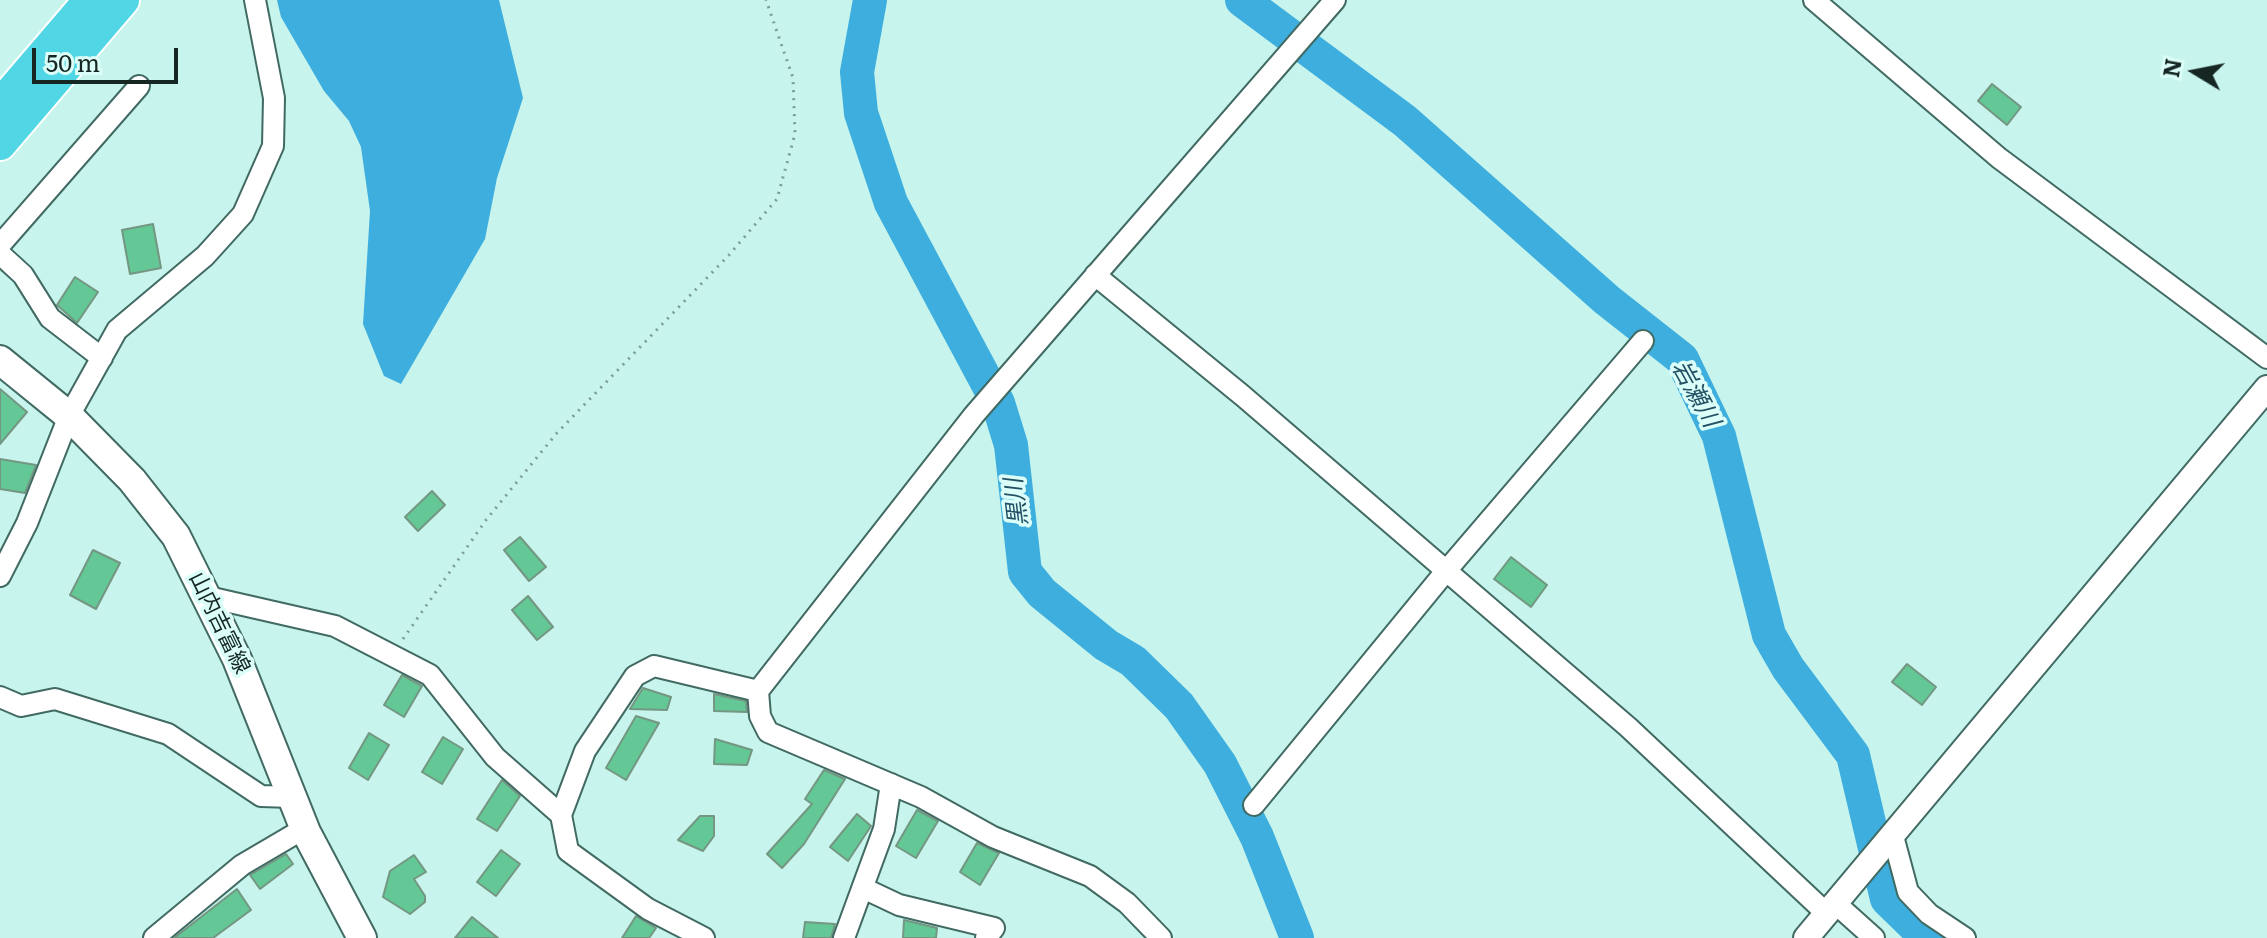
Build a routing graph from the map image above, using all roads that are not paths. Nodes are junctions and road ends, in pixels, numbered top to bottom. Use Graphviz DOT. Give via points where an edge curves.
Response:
graph roads {
  1 [pos="90,0"];
  2 [pos="123,0"];
  3 [pos="255,0"];
  4 [pos="1335,0"];
  5 [pos="1814,0"];
  6 [pos="139,86"];
  7 [pos="0,105"];
  8 [pos="0,144"];
  9 [pos="0,245"];
  10 [pos="0,254"];
  11 [pos="1095,275"];
  12 [pos="1643,341"];
  13 [pos="102,358"];
  14 [pos="2267,358"];
  15 [pos="0,360"];
  16 [pos="2267,388"];
  17 [pos="69,416"];
  18 [pos="1446,571"];
  19 [pos="0,576"];
  20 [pos="208,597"];
  21 [pos="758,691"];
  22 [pos="0,697"];
  23 [pos="891,784"];
  24 [pos="292,797"];
  25 [pos="1254,805"];
  26 [pos="561,815"];
  27 [pos="305,828"];
  28 [pos="1888,843"];
  29 [pos="863,888"];
  30 [pos="1831,908"];
  31 [pos="154,938"];
  32 [pos="362,938"];
  33 [pos="704,938"];
  34 [pos="844,938"];
  35 [pos="986,938"];
  36 [pos="1161,938"];
  37 [pos="1806,938"];
  38 [pos="1874,938"];
  39 [pos="1965,938"];
  1 -- 7 [label="highway"];
  2 -- 8 [label="highway"];
  3 -- 13 [label="street" via="274,98 273,146 243,214 205,256 117,330"];
  4 -- 11 [label="street"];
  5 -- 14 [label="street" via="1999,158"];
  6 -- 9 [label="street"];
  10 -- 13 [label="street" via="23,275 50,318"];
  11 -- 18 [label="street"];
  11 -- 21 [label="street" via="974,415"];
  12 -- 18 [label="street"];
  13 -- 17 [label="street"];
  15 -- 17 [label="main road, 山内吉富線"];
  16 -- 28 [label="street"];
  17 -- 19 [label="street"];
  17 -- 20 [label="main road, 山内吉富線" via="132,480 176,536"];
  18 -- 25 [label="street"];
  18 -- 30 [label="street"];
  20 -- 24 [label="main road, 山内吉富線"];
  20 -- 26 [label="street" via="335,626 430,675 495,757"];
  21 -- 23 [label="street" via="768,732"];
  21 -- 26 [label="street" via="654,666 635,676 585,751"];
  22 -- 24 [label="street" via="21,706 55,699 168,734 261,796"];
  23 -- 29 [label="street" via="884,829"];
  23 -- 36 [label="street" via="993,837 1090,876"];
  24 -- 27 [label="main road, 山内吉富線"];
  26 -- 33 [label="street" via="568,851 648,909"];
  27 -- 31 [label="street" via="242,865"];
  27 -- 32 [label="main road, 山内吉富線"];
  28 -- 30 [label="street"];
  28 -- 39 [label="street" via="1908,892"];
  29 -- 34 [label="street"];
  29 -- 35 [label="street" via="899,905 994,928"];
  30 -- 37 [label="street"];
  30 -- 38 [label="street"];
}
